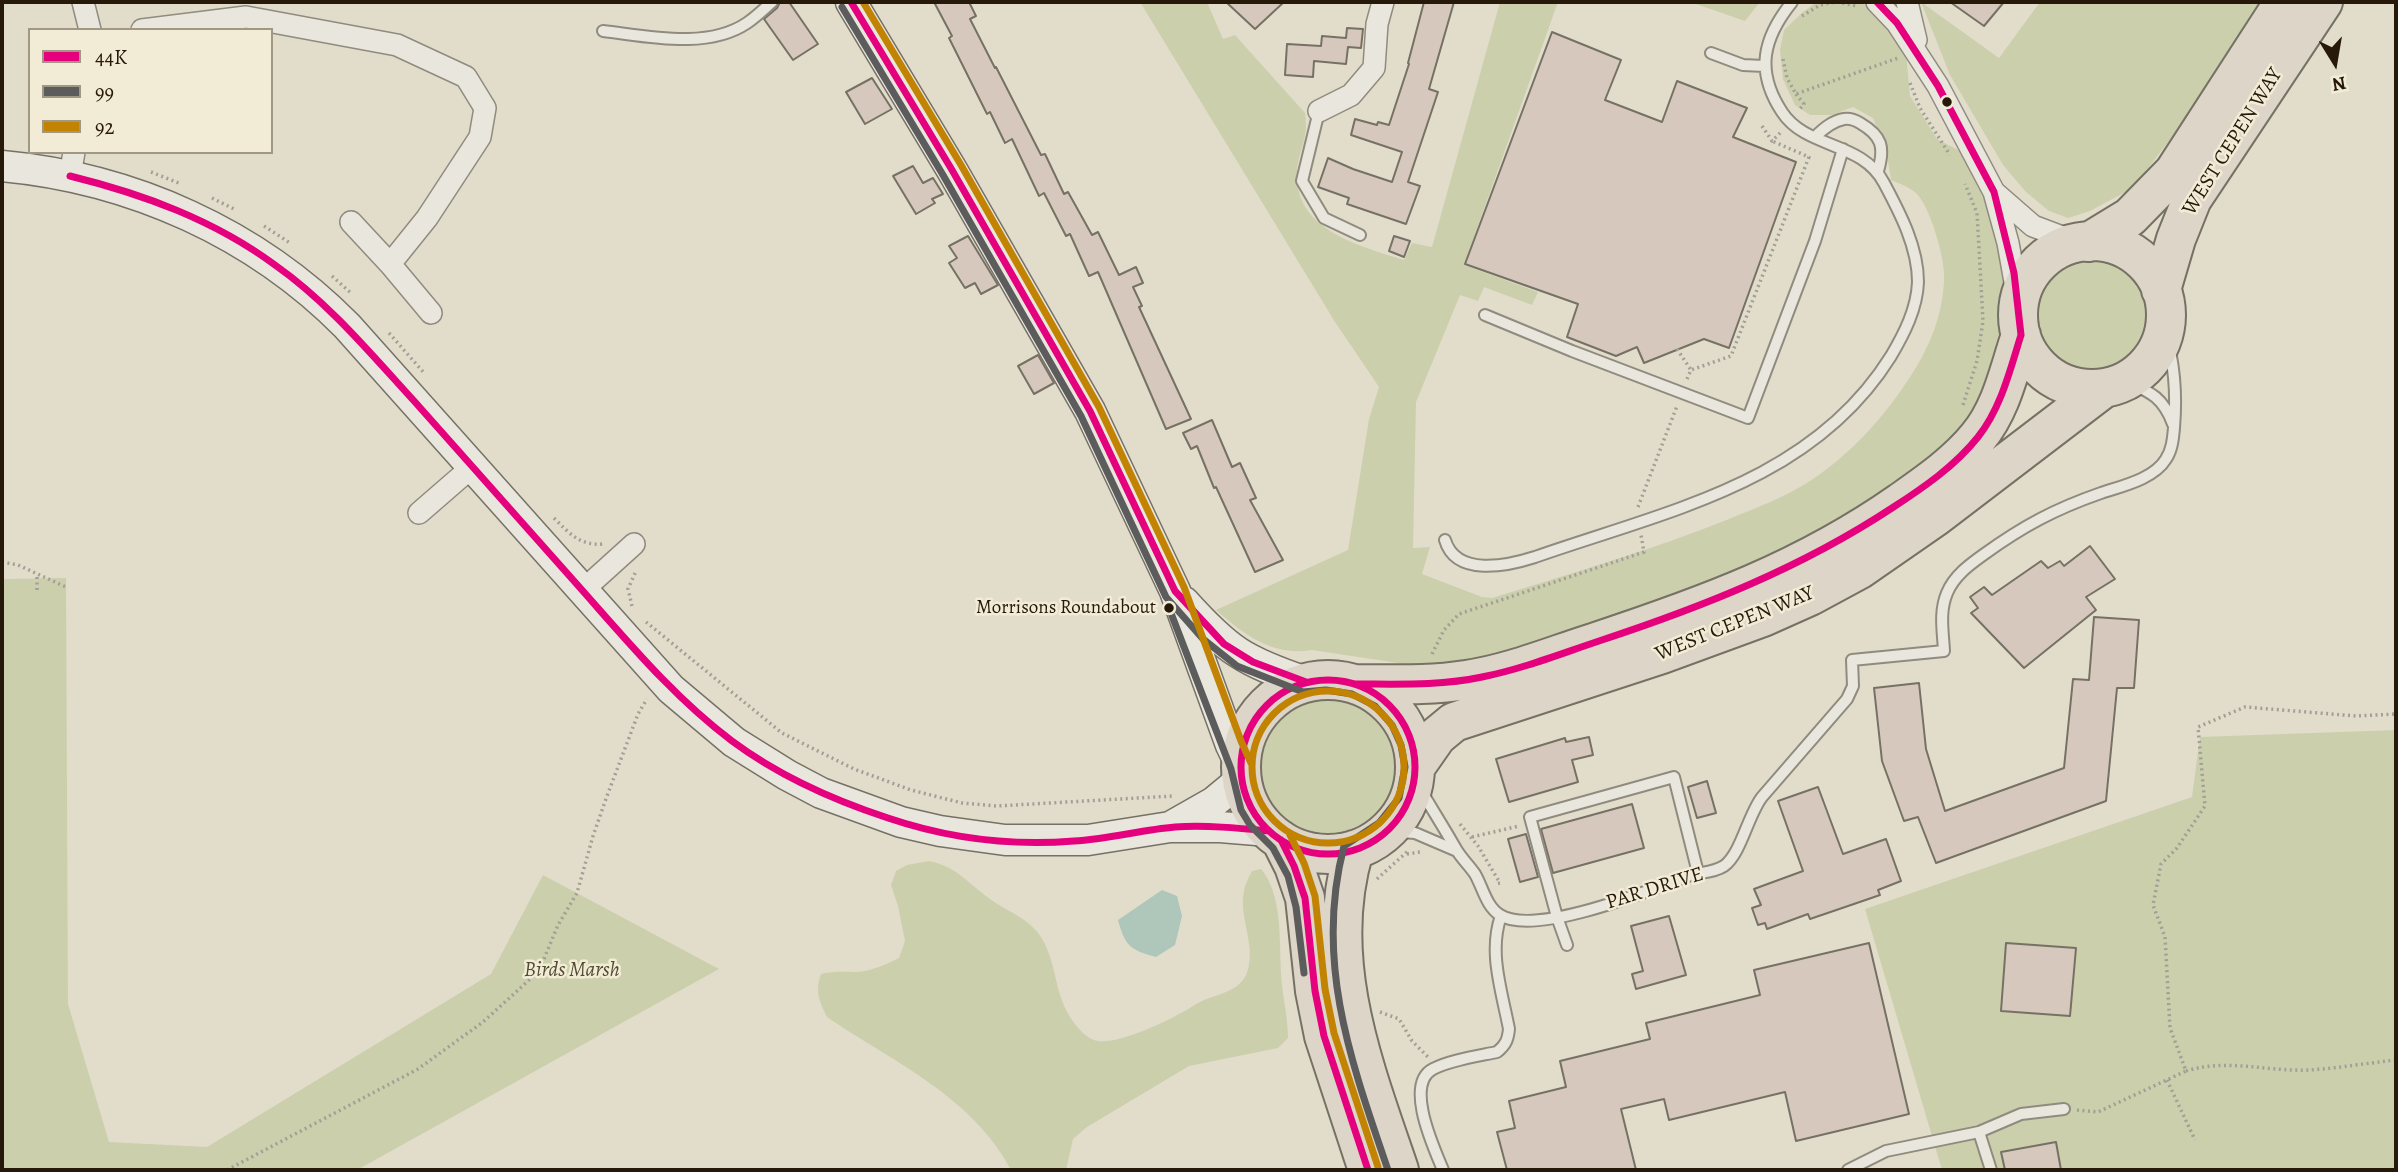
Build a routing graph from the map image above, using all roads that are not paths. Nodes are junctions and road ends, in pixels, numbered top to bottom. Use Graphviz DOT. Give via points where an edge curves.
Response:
graph roads {
  1 [pos="83,2"];
  2 [pos="772,2"];
  3 [pos="851,2"];
  4 [pos="1383,2"];
  5 [pos="1793,2"];
  6 [pos="1877,2"];
  7 [pos="1907,2"];
  8 [pos="2284,2"];
  9 [pos="2323,2"];
  10 [pos="90,28"];
  11 [pos="158,28"];
  12 [pos="603,30"];
  13 [pos="1711,54"];
  14 [pos="1764,66"];
  15 [pos="1938,86"];
  16 [pos="1319,111"];
  17 [pos="1815,137"];
  18 [pos="1843,149"];
  19 [pos="72,164"];
  20 [pos="2,166"];
  21 [pos="1878,171"];
  22 [pos="1994,192"];
  23 [pos="351,222"];
  24 [pos="1360,235"];
  25 [pos="2084,242"];
  26 [pos="390,264"];
  27 [pos="2161,290"];
  28 [pos="431,313"];
  29 [pos="1485,315"];
  30 [pos="2020,320"];
  31 [pos="2165,328"];
  32 [pos="2115,384"];
  33 [pos="2174,426"];
  34 [pos="472,467"];
  35 [pos="419,513"];
  36 [pos="1445,540"];
  37 [pos="634,544"];
  38 [pos="582,591"];
  39 [pos="1175,591"];
  40 [pos="1306,682"];
  41 [pos="1355,684"];
  42 [pos="1243,773"];
  43 [pos="1415,773"];
  44 [pos="1170,827"];
  45 [pos="1275,836"];
  46 [pos="1391,842"];
  47 [pos="1457,851"];
  48 [pos="1698,873"];
  49 [pos="1501,916"];
  50 [pos="1556,918"];
  51 [pos="1567,946"];
  52 [pos="2064,1109"];
  53 [pos="1979,1132"];
  54 [pos="1368,1170"];
  55 [pos="1399,1170"];
  56 [pos="1443,1170"];
  57 [pos="1848,1170"];
  58 [pos="1991,1170"];
  1 -- 10 [label="street"];
  2 -- 12 [label="lane" via="746,25 678,41"];
  3 -- 39 [label="main road" via="1090,411"];
  4 -- 16 [label="street" via="1374,68 1351,95"];
  5 -- 14 [label="lane" via="1777,21"];
  6 -- 15 [label="street" via="1897,23"];
  7 -- 15 [label="street" via="1915,37"];
  8 -- 25 [label="highway, WEST CEPEN WAY" via="2174,172 2130,217"];
  9 -- 27 [label="highway, WEST CEPEN WAY" via="2192,199"];
  11 -- 26 [label="street" via="246,17 397,45 466,77 485,108 480,137 428,218"];
  13 -- 14 [label="lane" via="1743,65"];
  14 -- 17 [label="lane" via="1784,115"];
  15 -- 22 [label="street"];
  16 -- 24 [label="lane" via="1303,181 1324,218"];
  17 -- 18 [label="lane"];
  17 -- 21 [label="lane" via="1833,123 1854,120 1878,138 1882,157"];
  18 -- 21 [label="lane"];
  18 -- 29 [label="lane" via="1815,241 1748,418"];
  19 -- 20 [label="main road"];
  19 -- 34 [label="main road" via="232,237 277,266 347,326"];
  21 -- 36 [label="lane" via="1907,230 1918,283 1912,313 1883,368 1833,425 1789,458 1718,493 1526,560 1481,565 1451,553"];
  22 -- 25 [label="street" via="2034,226"];
  22 -- 30 [label="street" via="2008,243"];
  23 -- 26 [label="street"];
  25 -- 27 [label="highway" via="2108,243 2133,254 2147,266"];
  25 -- 30 [label="highway" via="2052,253 2037,267 2025,284"];
  26 -- 28 [label="street"];
  27 -- 31 [label="highway"];
  30 -- 32 [label="highway" via="2034,360 2055,379 2075,387"];
  30 -- 41 [label="highway, WEST CEPEN WAY" via="2000,399 1979,436 1909,496 1819,554 1683,613 1515,668 1443,683"];
  31 -- 32 [label="highway" via="2149,362"];
  31 -- 33 [label="lane" via="2174,363"];
  32 -- 33 [label="lane" via="2152,393 2167,408"];
  32 -- 43 [label="highway, WEST CEPEN WAY" via="1860,569 1810,596 1728,630 1454,722 1437,736"];
  33 -- 48 [label="lane, PAR DRIVE" via="2173,443 2159,468 2033,520 1960,574 1942,608 1944,651 1852,660 1853,686 1847,699 1753,809 1726,865"];
  34 -- 35 [label="street"];
  34 -- 38 [label="main road"];
  37 -- 38 [label="street"];
  38 -- 44 [label="main road" via="671,689 709,722 762,761 845,803 901,822 1005,841 1088,840"];
  39 -- 40 [label="main road" via="1224,644 1252,662"];
  39 -- 42 [label="main road"];
  40 -- 41 [label="highway" via="1326,679"];
  40 -- 42 [label="highway" via="1281,694 1261,713 1245,745"];
  41 -- 43 [label="highway" via="1381,698 1401,719 1411,742"];
  42 -- 44 [label="main road" via="1214,802"];
  42 -- 45 [label="highway" via="1253,811"];
  43 -- 46 [label="highway"];
  43 -- 47 [label="lane"];
  44 -- 45 [label="main road" via="1220,827"];
  45 -- 46 [label="highway" via="1315,853"];
  45 -- 54 [label="highway" via="1294,866 1305,898 1324,1036"];
  46 -- 47 [label="lane"];
  46 -- 55 [label="highway" via="1344,889 1343,963 1357,1042"];
  47 -- 49 [label="lane"];
  48 -- 50 [label="lane, PAR DRIVE"];
  48 -- 50 [label="lane" via="1674,776 1530,817"];
  49 -- 50 [label="lane, PAR DRIVE" via="1523,921"];
  49 -- 56 [label="lane" via="1495,956 1508,1038 1497,1052 1434,1068 1420,1090"];
  50 -- 51 [label="lane"];
  52 -- 53 [label="lane" via="2021,1114"];
  53 -- 57 [label="lane" via="1886,1151"];
  53 -- 58 [label="lane"];
}
